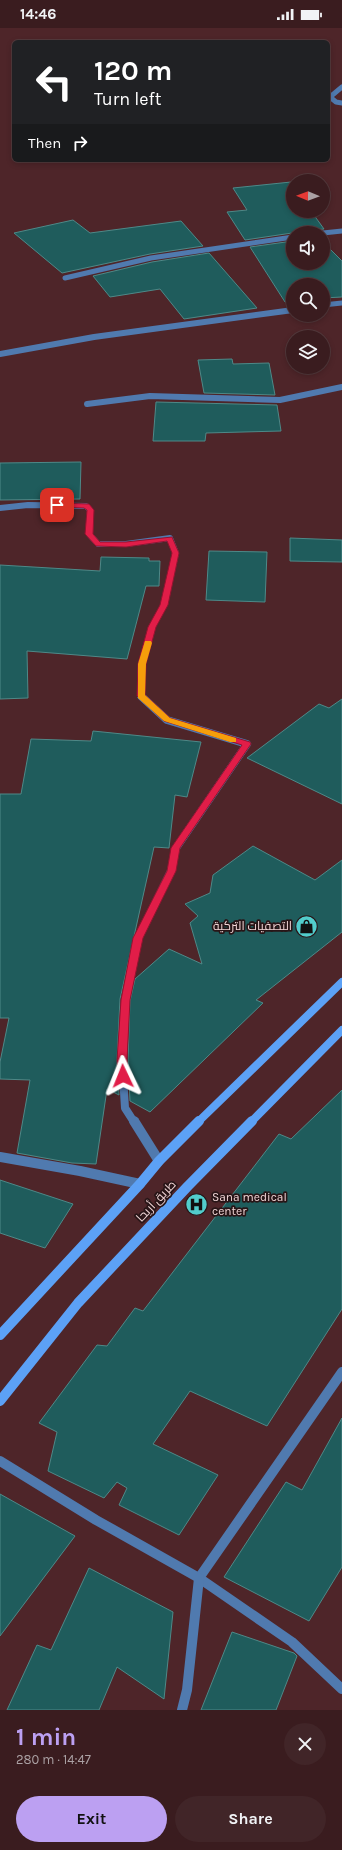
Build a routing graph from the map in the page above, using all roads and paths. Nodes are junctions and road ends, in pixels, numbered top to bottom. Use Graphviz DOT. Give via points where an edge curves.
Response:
graph roads {
  1 [pos="342,87"];
  2 [pos="342,103"];
  3 [pos="342,231"];
  4 [pos="330,232"];
  5 [pos="286,237"];
  6 [pos="66,278"];
  7 [pos="342,303"];
  8 [pos="330,304"];
  9 [pos="286,311"];
  10 [pos="0,354"];
  11 [pos="342,387"];
  12 [pos="87,404"];
  13 [pos="0,508"];
  14 [pos="342,982"];
  15 [pos="342,1030"];
  16 [pos="0,1157"];
  17 [pos="159,1161"];
  18 [pos="140,1184"];
  19 [pos="0,1335"];
  20 [pos="342,1372"];
  21 [pos="0,1400"];
  22 [pos="0,1461"];
  23 [pos="199,1578"];
  24 [pos="342,1689"];
  25 [pos="182,1710"];
  1 -- 2 [label="street" via="330,97"];
  3 -- 4 [label="street"];
  5 -- 6 [label="street" via="151,258"];
  7 -- 8 [label="street"];
  9 -- 10 [label="street" via="94,337"];
  11 -- 12 [label="street" via="280,400 150,396"];
  13 -- 17 [label="street" via="28,505 86,506 90,510 89,534 98,544 126,544 170,538 176,553 164,605 152,627 142,664 141,696 167,720 247,744 176,848 171,871 138,938 125,1000 122,1060 125,1108"];
  14 -- 17 [label="main road, طريق أريحا"];
  15 -- 21 [label="main road, طريق أريحا" via="188,1186 78,1303"];
  16 -- 18 [label="street"];
  17 -- 18 [label="main road, طريق أريحا"];
  18 -- 19 [label="main road, طريق أريحا"];
  20 -- 23 [label="street"];
  22 -- 23 [label="street" via="96,1520"];
  23 -- 24 [label="street" via="292,1642"];
  23 -- 25 [label="street" via="187,1690"];
}
